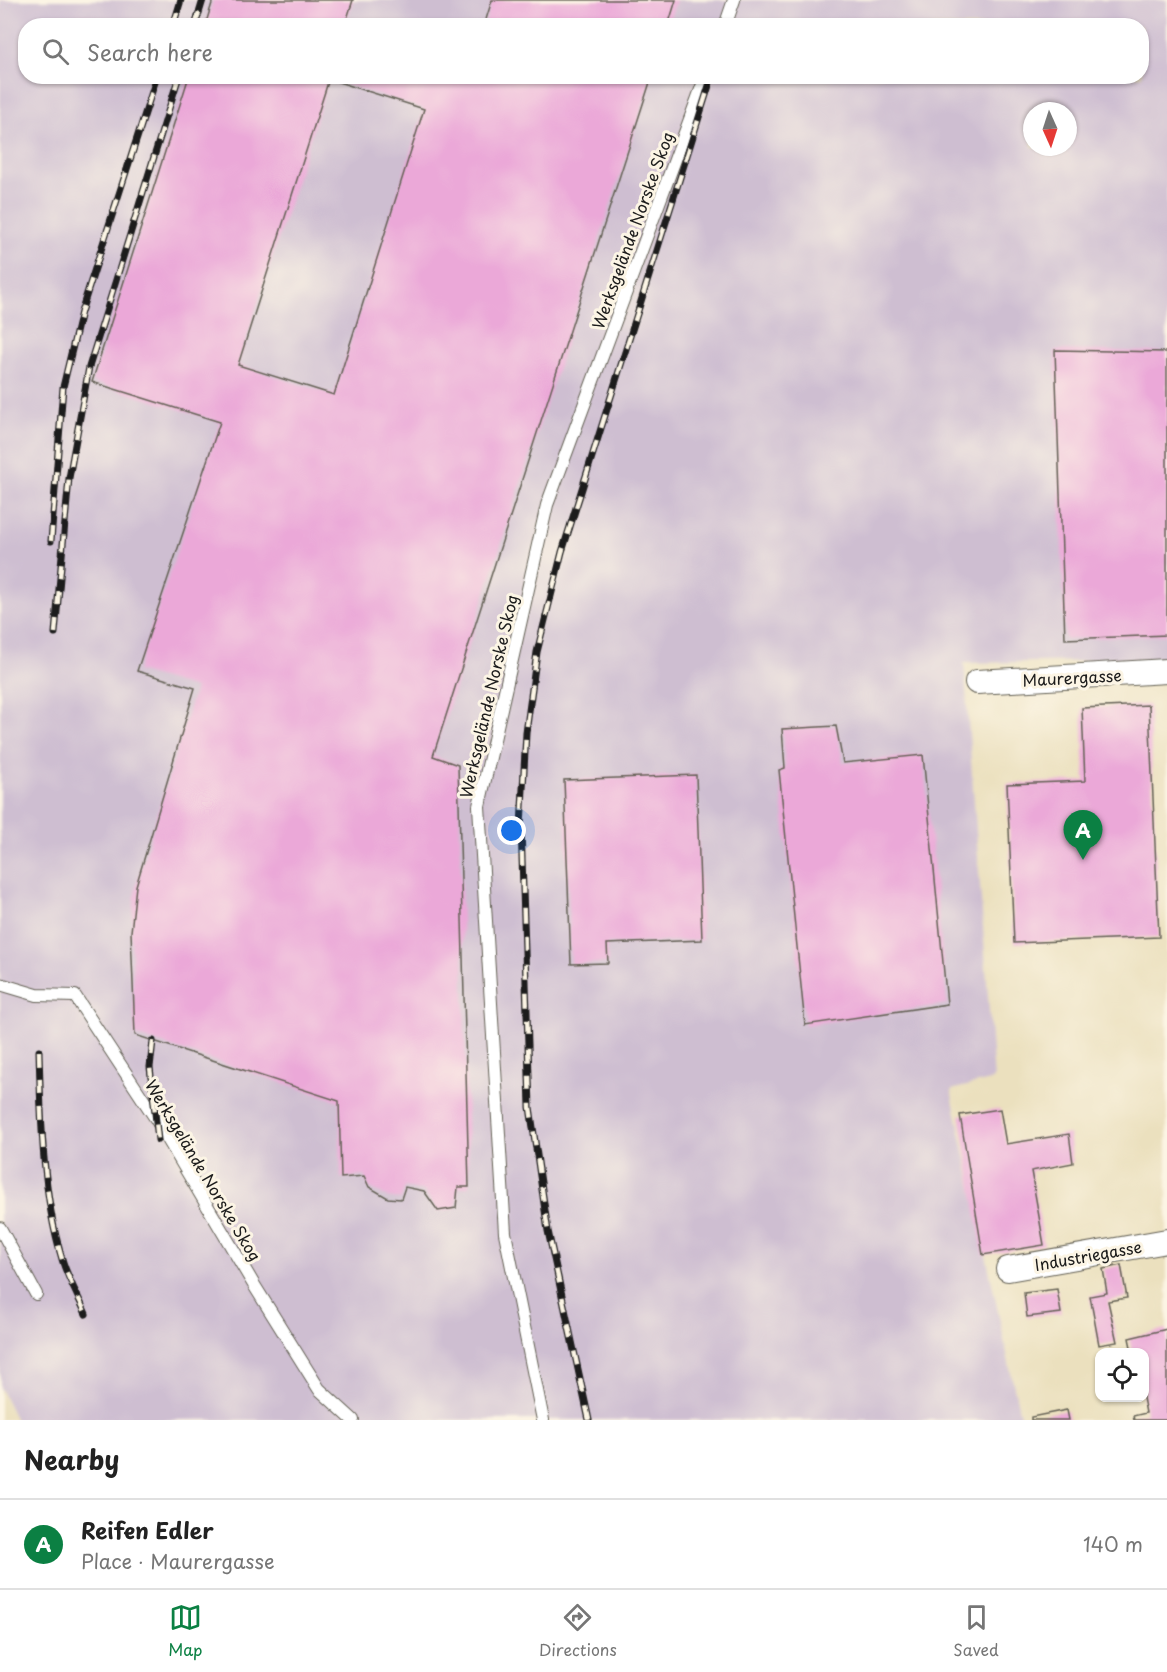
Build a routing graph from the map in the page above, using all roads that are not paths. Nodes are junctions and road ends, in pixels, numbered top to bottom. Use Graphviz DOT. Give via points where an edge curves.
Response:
graph roads {
  1 [pos="734,0"];
  2 [pos="728,18"];
  3 [pos="703,84"];
  4 [pos="1167,671"];
  5 [pos="977,682"];
  6 [pos="0,984"];
  7 [pos="0,1228"];
  8 [pos="1167,1241"];
  9 [pos="1008,1269"];
  10 [pos="36,1294"];
  11 [pos="353,1420"];
  12 [pos="543,1420"];
  1 -- 2 [label="lane"];
  3 -- 12 [label="lane, Werksgelände Norske Skog" via="547,505 479,806 505,1233"];
  4 -- 5 [label="street, Maurergasse"];
  6 -- 11 [label="lane, Werksgelände Norske Skog" via="37,995 75,996 156,1119 319,1389"];
  7 -- 10 [label="lane"];
  8 -- 9 [label="street, Industriegasse"];
}
